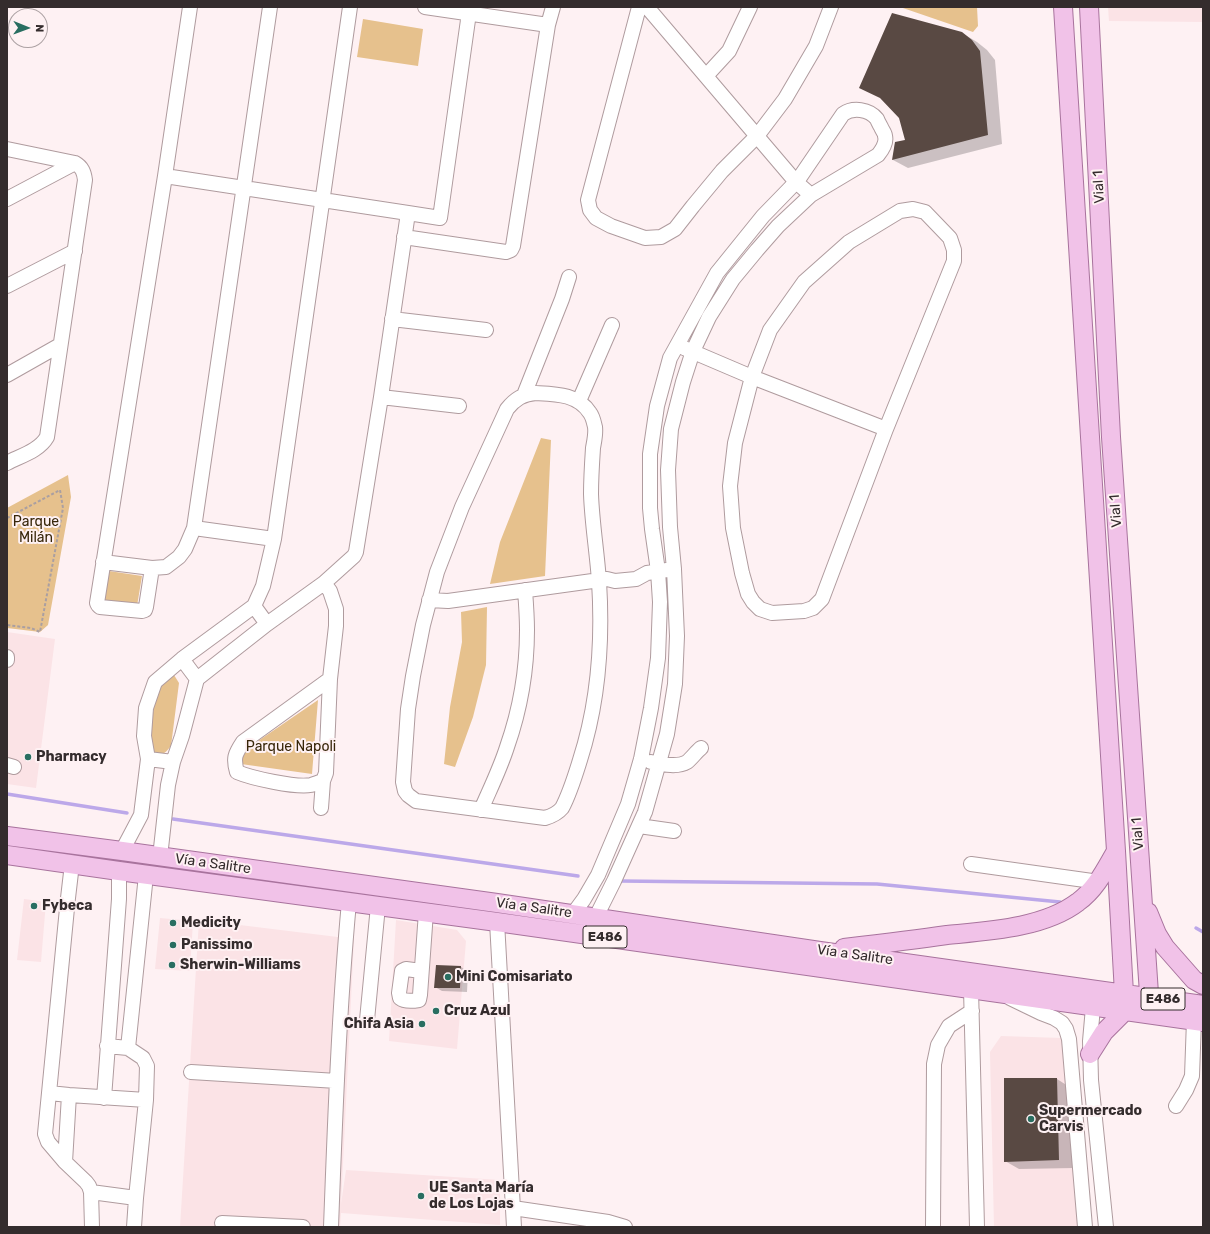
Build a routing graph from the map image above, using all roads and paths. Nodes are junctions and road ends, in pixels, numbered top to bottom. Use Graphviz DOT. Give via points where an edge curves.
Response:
graph roads {
  1 [pos="190,7"];
  2 [pos="270,7"];
  3 [pos="350,7"];
  4 [pos="425,7"];
  5 [pos="428,7"];
  6 [pos="553,7"];
  7 [pos="639,7"];
  8 [pos="647,7"];
  9 [pos="750,7"];
  10 [pos="831,7"];
  11 [pos="1063,7"];
  12 [pos="1089,7"];
  13 [pos="469,13"];
  14 [pos="548,24"];
  15 [pos="706,76"];
  16 [pos="757,136"];
  17 [pos="7,149"];
  18 [pos="75,163"];
  19 [pos="165,176"];
  20 [pos="796,182"];
  21 [pos="244,188"];
  22 [pos="812,195"];
  23 [pos="7,199"];
  24 [pos="322,200"];
  25 [pos="408,213"];
  26 [pos="440,218"];
  27 [pos="404,236"];
  28 [pos="437,241"];
  29 [pos="75,251"];
  30 [pos="569,277"];
  31 [pos="7,286"];
  32 [pos="392,319"];
  33 [pos="612,325"];
  34 [pos="486,330"];
  35 [pos="60,345"];
  36 [pos="677,345"];
  37 [pos="693,351"];
  38 [pos="7,374"];
  39 [pos="752,377"];
  40 [pos="524,396"];
  41 [pos="381,397"];
  42 [pos="579,401"];
  43 [pos="459,406"];
  44 [pos="886,429"];
  45 [pos="7,463"];
  46 [pos="7,518"];
  47 [pos="194,528"];
  48 [pos="274,539"];
  49 [pos="103,562"];
  50 [pos="152,568"];
  51 [pos="674,569"];
  52 [pos="652,572"];
  53 [pos="603,579"];
  54 [pos="324,584"];
  55 [pos="525,590"];
  56 [pos="430,600"];
  57 [pos="254,606"];
  58 [pos="267,624"];
  59 [pos="7,625"];
  60 [pos="7,657"];
  61 [pos="182,659"];
  62 [pos="7,660"];
  63 [pos="197,679"];
  64 [pos="330,679"];
  65 [pos="701,748"];
  66 [pos="641,759"];
  67 [pos="148,760"];
  68 [pos="173,762"];
  69 [pos="658,764"];
  70 [pos="322,781"];
  71 [pos="144,795"];
  72 [pos="166,797"];
  73 [pos="628,804"];
  74 [pos="321,808"];
  75 [pos="481,810"];
  76 [pos="645,812"];
  77 [pos="141,815"];
  78 [pos="164,818"];
  79 [pos="639,826"];
  80 [pos="674,831"];
  81 [pos="7,836"];
  82 [pos="122,851"];
  83 [pos="1116,851"];
  84 [pos="7,855"];
  85 [pos="160,857"];
  86 [pos="72,864"];
  87 [pos="971,864"];
  88 [pos="119,872"];
  89 [pos="146,875"];
  90 [pos="1099,882"];
  91 [pos="1143,901"];
  92 [pos="349,902"];
  93 [pos="378,906"];
  94 [pos="426,912"];
  95 [pos="573,914"];
  96 [pos="596,917"];
  97 [pos="498,922"];
  98 [pos="115,948"];
  99 [pos="138,950"];
  100 [pos="820,950"];
  101 [pos="421,971"];
  102 [pos="1203,985"];
  103 [pos="971,989"];
  104 [pos="1001,993"];
  105 [pos="111,996"];
  106 [pos="133,997"];
  107 [pos="1094,998"];
  108 [pos="1124,1002"];
  109 [pos="1203,1005"];
  110 [pos="1150,1006"];
  111 [pos="972,1011"];
  112 [pos="367,1020"];
  113 [pos="1198,1021"];
  114 [pos="107,1046"];
  115 [pos="128,1048"];
  116 [pos="1090,1054"];
  117 [pos="1070,1057"];
  118 [pos="190,1072"];
  119 [pos="337,1081"];
  120 [pos="49,1092"];
  121 [pos="69,1096"];
  122 [pos="104,1098"];
  123 [pos="146,1100"];
  124 [pos="1176,1106"];
  125 [pos="65,1162"];
  126 [pos="91,1192"];
  127 [pos="136,1198"];
  128 [pos="513,1208"];
  129 [pos="222,1223"];
  130 [pos="92,1227"];
  131 [pos="134,1227"];
  132 [pos="303,1227"];
  133 [pos="331,1227"];
  134 [pos="514,1227"];
  135 [pos="625,1227"];
  136 [pos="933,1227"];
  137 [pos="977,1227"];
  138 [pos="1085,1227"];
  139 [pos="1106,1227"];
  1 -- 19 [label="street"];
  2 -- 21 [label="street"];
  3 -- 24 [label="street"];
  4 -- 5 [label="street"];
  5 -- 13 [label="street"];
  6 -- 14 [label="street"];
  7 -- 16 [label="street" via="588,200 590,210 596,218 645,238 661,237 675,229 722,171"];
  8 -- 15 [label="street"];
  9 -- 15 [label="street" via="729,51"];
  10 -- 16 [label="street" via="816,46 785,99"];
  11 -- 83 [label="main road"];
  12 -- 91 [label="main road, Vial 1" via="1111,437"];
  13 -- 14 [label="street"];
  13 -- 26 [label="street"];
  14 -- 28 [label="street" via="511,250 506,252"];
  15 -- 16 [label="street"];
  16 -- 20 [label="street"];
  17 -- 18 [label="street"];
  18 -- 23 [label="street"];
  18 -- 29 [label="street" via="83,169 85,180"];
  19 -- 21 [label="street"];
  19 -- 49 [label="street"];
  20 -- 22 [label="street"];
  20 -- 22 [label="street" via="843,114 857,109 876,118 885,135 883,149 878,155"];
  20 -- 36 [label="street" via="763,216 717,273"];
  21 -- 24 [label="street"];
  21 -- 47 [label="street"];
  22 -- 37 [label="street" via="778,226 733,279"];
  24 -- 25 [label="street"];
  24 -- 48 [label="street"];
  25 -- 26 [label="street"];
  25 -- 27 [label="street"];
  26 -- 28 [label="street"];
  27 -- 28 [label="street"];
  27 -- 32 [label="street"];
  29 -- 31 [label="street"];
  29 -- 35 [label="street"];
  30 -- 40 [label="street"];
  32 -- 34 [label="street"];
  32 -- 41 [label="street"];
  33 -- 42 [label="street"];
  35 -- 38 [label="street"];
  35 -- 45 [label="street" via="47,437 39,447"];
  36 -- 37 [label="street"];
  36 -- 52 [label="street" via="662,382 650,454"];
  37 -- 39 [label="street"];
  37 -- 51 [label="street" via="671,429 668,470"];
  39 -- 44 [label="street"];
  39 -- 44 [label="street" via="735,443 730,486 733,528 742,573 748,594 760,609 772,613 804,611 813,608 822,599"];
  39 -- 44 [label="street" via="770,330 804,282 849,242 900,211 913,209 925,212 950,238 954,261"];
  40 -- 42 [label="street" via="562,395"];
  40 -- 56 [label="street" via="518,398 507,409 494,436 436,572"];
  41 -- 43 [label="street"];
  41 -- 54 [label="street" via="356,552"];
  42 -- 53 [label="street" via="588,410 595,427 591,493 594,538"];
  46 -- 59 [label="path" via="60,490 63,508 40,632 31,628"];
  47 -- 48 [label="street"];
  47 -- 50 [label="street" via="179,557 166,567"];
  48 -- 57 [label="street" via="263,586"];
  49 -- 50 [label="street"];
  49 -- 50 [label="street" via="97,603 100,607 145,610"];
  51 -- 52 [label="street"];
  51 -- 69 [label="street" via="677,636 675,684 667,734"];
  52 -- 53 [label="street" via="614,572"];
  52 -- 66 [label="street" via="660,602 658,658"];
  53 -- 55 [label="street"];
  53 -- 75 [label="street" via="597,690 584,749 562,808 545,818"];
  54 -- 58 [label="street"];
  54 -- 64 [label="street" via="336,608"];
  55 -- 56 [label="street" via="448,601"];
  55 -- 75 [label="street" via="526,646 520,697 507,747"];
  56 -- 75 [label="street" via="409,702 404,786 408,795 416,801"];
  57 -- 58 [label="street"];
  57 -- 61 [label="street"];
  58 -- 63 [label="street"];
  60 -- 62 [label="street"];
  61 -- 63 [label="street"];
  61 -- 67 [label="street" via="155,682 146,708 144,736"];
  63 -- 68 [label="street"];
  64 -- 70 [label="street" via="326,773"];
  64 -- 70 [label="street" via="243,742 235,753 234,763 237,772 246,776 292,785 311,785"];
  65 -- 69 [label="street" via="686,762"];
  66 -- 69 [label="street"];
  66 -- 73 [label="street"];
  67 -- 68 [label="street"];
  67 -- 71 [label="street"];
  68 -- 72 [label="street"];
  69 -- 76 [label="street"];
  70 -- 74 [label="street"];
  71 -- 72 [label="street"];
  71 -- 77 [label="street"];
  72 -- 78 [label="street"];
  73 -- 76 [label="street"];
  73 -- 95 [label="street" via="598,875"];
  76 -- 79 [label="street"];
  77 -- 78 [label="street"];
  77 -- 82 [label="street"];
  78 -- 85 [label="street"];
  79 -- 80 [label="street"];
  79 -- 96 [label="street"];
  81 -- 82 [label="main road, Vía a Salitre / E486"];
  82 -- 85 [label="main road, Vía a Salitre / E486"];
  83 -- 90 [label="main road"];
  83 -- 108 [label="main road"];
  84 -- 86 [label="main road, Vía a Salitre / E486"];
  85 -- 95 [label="main road, Vía a Salitre / E486"];
  86 -- 88 [label="main road, Vía a Salitre / E486"];
  86 -- 120 [label="street"];
  87 -- 90 [label="street"];
  88 -- 89 [label="main road, Vía a Salitre / E486"];
  88 -- 98 [label="street"];
  89 -- 92 [label="main road, Vía a Salitre / E486"];
  89 -- 99 [label="street"];
  90 -- 100 [label="main road" via="1078,902 1059,914 1033,922 1001,929"];
  91 -- 102 [label="main road" via="1165,947 1194,980"];
  91 -- 110 [label="main road, Vial 1"];
  92 -- 93 [label="main road, Vía a Salitre / E486"];
  92 -- 119 [label="street"];
  93 -- 94 [label="main road, Vía a Salitre / E486"];
  93 -- 112 [label="street"];
  94 -- 97 [label="main road, Vía a Salitre / E486"];
  94 -- 101 [label="street"];
  95 -- 96 [label="main road, Vía a Salitre / E486"];
  96 -- 100 [label="main road, Vía a Salitre / E486"];
  97 -- 103 [label="main road, Vía a Salitre / E486"];
  97 -- 128 [label="street"];
  98 -- 99 [label="street"];
  98 -- 105 [label="street"];
  99 -- 106 [label="street"];
  100 -- 107 [label="main road, Vía a Salitre / E486"];
  103 -- 104 [label="main road, Vía a Salitre / E486"];
  103 -- 111 [label="street"];
  104 -- 107 [label="main road, Vía a Salitre / E486"];
  104 -- 117 [label="street" via="1062,1023 1069,1039"];
  105 -- 106 [label="street"];
  105 -- 114 [label="street"];
  106 -- 115 [label="street"];
  107 -- 108 [label="main road, Vía a Salitre / E486"];
  107 -- 116 [label="street"];
  108 -- 110 [label="main road, Vía a Salitre / E486"];
  108 -- 116 [label="main road"];
  109 -- 110 [label="main road, Vía a Salitre / E486"];
  110 -- 113 [label="main road, Vía a Salitre / E486"];
  111 -- 136 [label="street" via="949,1026 938,1045 934,1064"];
  111 -- 137 [label="street"];
  113 -- 124 [label="street" via="1192,1076"];
  114 -- 115 [label="street"];
  114 -- 122 [label="street"];
  115 -- 123 [label="street" via="143,1058 147,1066"];
  116 -- 117 [label="street"];
  116 -- 139 [label="street"];
  117 -- 138 [label="street"];
  118 -- 119 [label="street"];
  119 -- 133 [label="street"];
  120 -- 121 [label="street"];
  120 -- 125 [label="street" via="45,1134"];
  121 -- 122 [label="street"];
  121 -- 125 [label="street"];
  122 -- 123 [label="street"];
  123 -- 127 [label="street"];
  125 -- 126 [label="street" via="90,1186"];
  126 -- 127 [label="street"];
  126 -- 130 [label="street"];
  127 -- 131 [label="street"];
  128 -- 134 [label="street"];
  128 -- 135 [label="street" via="608,1222"];
  129 -- 132 [label="street"];
}
